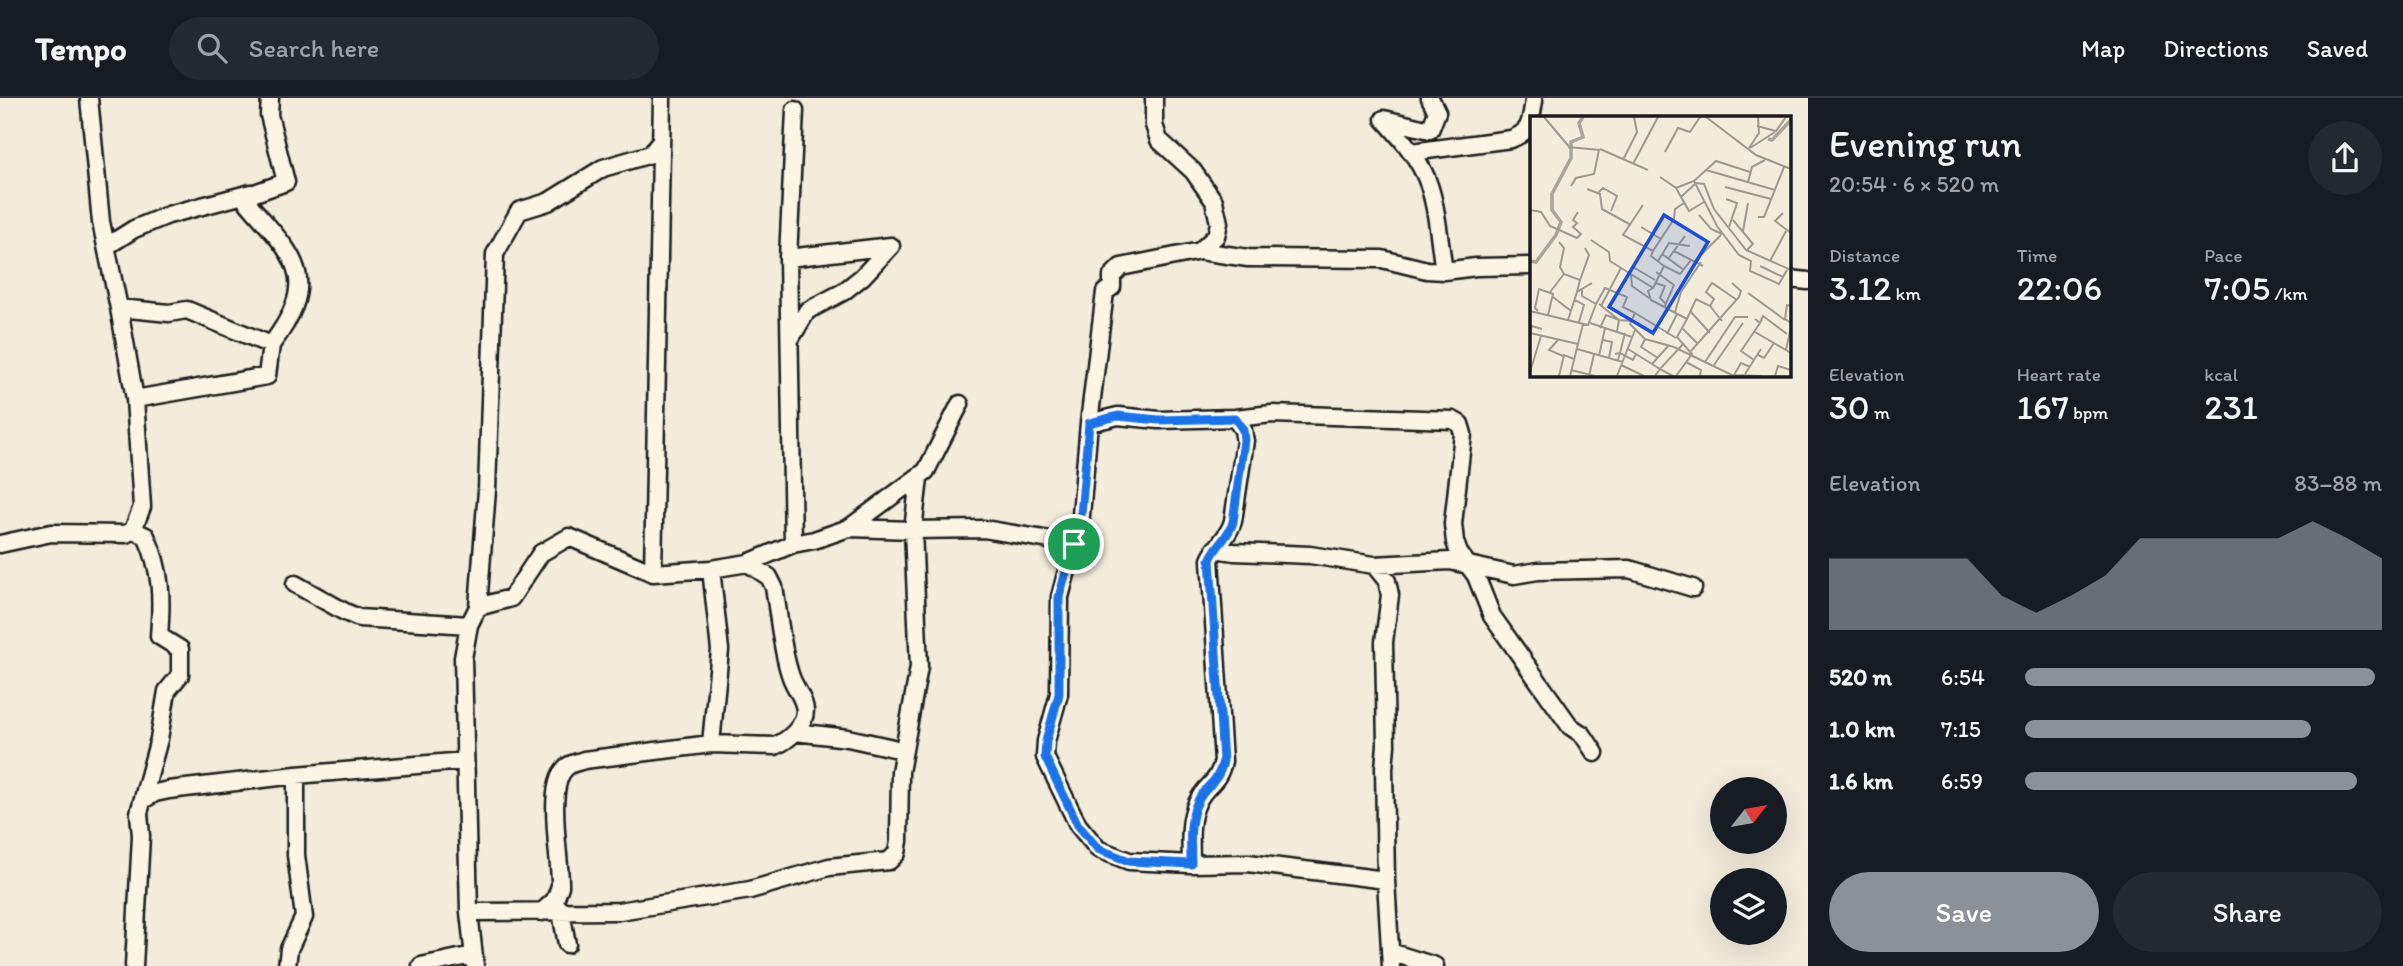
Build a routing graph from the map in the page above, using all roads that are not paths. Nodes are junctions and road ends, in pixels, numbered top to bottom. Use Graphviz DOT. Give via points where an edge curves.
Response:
graph roads {
  1 [pos="89,98"];
  2 [pos="270,98"];
  3 [pos="662,98"];
  4 [pos="1154,98"];
  5 [pos="1430,98"];
  6 [pos="1534,101"];
  7 [pos="795,110"];
  8 [pos="1531,116"];
  9 [pos="1530,122"];
  10 [pos="661,141"];
  11 [pos="1412,152"];
  12 [pos="286,182"];
  13 [pos="107,246"];
  14 [pos="1200,251"];
  15 [pos="788,258"];
  16 [pos="1530,267"];
  17 [pos="1444,271"];
  18 [pos="1790,278"];
  19 [pos="1808,281"];
  20 [pos="119,308"];
  21 [pos="791,338"];
  22 [pos="271,345"];
  23 [pos="135,399"];
  24 [pos="960,404"];
  25 [pos="1235,418"];
  26 [pos="1089,423"];
  27 [pos="919,478"];
  28 [pos="849,528"];
  29 [pos="133,530"];
  30 [pos="913,530"];
  31 [pos="0,544"];
  32 [pos="793,544"];
  33 [pos="1074,544"];
  34 [pos="1215,549"];
  35 [pos="748,563"];
  36 [pos="1467,563"];
  37 [pos="1374,565"];
  38 [pos="712,569"];
  39 [pos="653,573"];
  40 [pos="295,584"];
  41 [pos="1693,588"];
  42 [pos="478,607"];
  43 [pos="469,625"];
  44 [pos="795,732"];
  45 [pos="710,744"];
  46 [pos="893,748"];
  47 [pos="1595,753"];
  48 [pos="465,761"];
  49 [pos="296,775"];
  50 [pos="143,800"];
  51 [pos="1191,864"];
  52 [pos="1386,880"];
  53 [pos="558,906"];
  54 [pos="469,912"];
  55 [pos="567,944"];
  56 [pos="1391,959"];
  57 [pos="474,961"];
  58 [pos="134,966"];
  59 [pos="287,966"];
  60 [pos="421,966"];
  61 [pos="1435,966"];
  1 -- 13 [label="street"];
  2 -- 12 [label="street" via="269,115"];
  3 -- 10 [label="street"];
  4 -- 14 [label="street" via="1159,141 1193,171 1214,201 1219,223 1216,236"];
  5 -- 11 [label="street" via="1437,112 1430,130 1384,119"];
  6 -- 8 [label="street"];
  7 -- 15 [label="street"];
  9 -- 11 [label="street" via="1524,134 1511,139"];
  10 -- 39 [label="street"];
  10 -- 42 [label="street" via="651,154 603,168 548,202 519,211 495,254"];
  11 -- 17 [label="street" via="1431,192"];
  12 -- 13 [label="street" via="168,215"];
  12 -- 22 [label="street" via="243,197 294,262 299,281 289,321"];
  13 -- 20 [label="street"];
  14 -- 17 [label="street" via="1248,258 1382,259"];
  14 -- 26 [label="street" via="1121,267 1112,276 1112,288 1105,292"];
  15 -- 21 [label="street"];
  15 -- 21 [label="street" via="891,246 862,277 807,311"];
  16 -- 17 [label="street"];
  18 -- 19 [label="street"];
  20 -- 22 [label="street" via="169,313 187,310"];
  20 -- 23 [label="street"];
  21 -- 32 [label="street"];
  22 -- 23 [label="street" via="267,376"];
  23 -- 29 [label="street" via="142,507"];
  24 -- 27 [label="street"];
  25 -- 26 [label="street" via="1118,416"];
  25 -- 34 [label="street" via="1244,440 1233,522"];
  25 -- 36 [label="street" via="1272,414 1453,420 1460,424 1463,434 1454,533"];
  26 -- 33 [label="street" via="1079,538"];
  27 -- 28 [label="street"];
  27 -- 30 [label="street"];
  28 -- 30 [label="street"];
  28 -- 32 [label="street"];
  29 -- 31 [label="street" via="126,534 51,533"];
  29 -- 50 [label="street" via="146,536 155,556 162,596 159,636 180,649 180,675 167,691"];
  30 -- 33 [label="street" via="984,529"];
  30 -- 53 [label="street" via="920,652 900,772 897,853 890,861 829,867 750,890 619,911"];
  32 -- 35 [label="street"];
  33 -- 51 [label="street" via="1059,597 1059,694 1045,757 1078,825 1098,849 1129,861"];
  34 -- 37 [label="street" via="1310,555"];
  34 -- 51 [label="street" via="1210,560 1223,761 1191,821"];
  35 -- 38 [label="street"];
  35 -- 44 [label="street" via="769,577 774,587 789,673 804,703 805,713"];
  36 -- 37 [label="street"];
  36 -- 41 [label="street" via="1514,575 1629,569"];
  36 -- 47 [label="street" via="1492,616 1570,726"];
  37 -- 52 [label="street" via="1387,581 1390,596 1383,676"];
  38 -- 39 [label="street"];
  38 -- 45 [label="street" via="720,650"];
  39 -- 42 [label="street" via="569,537 541,553 511,598"];
  40 -- 43 [label="street" via="359,618"];
  42 -- 43 [label="street"];
  43 -- 48 [label="street" via="463,658"];
  44 -- 45 [label="street" via="775,746"];
  44 -- 46 [label="street"];
  45 -- 53 [label="street" via="566,766 555,792"];
  48 -- 49 [label="street"];
  48 -- 54 [label="street"];
  49 -- 50 [label="street" via="169,790"];
  49 -- 59 [label="street" via="296,855 304,917 289,949"];
  50 -- 58 [label="street"];
  51 -- 52 [label="street" via="1248,863"];
  52 -- 56 [label="street"];
  53 -- 54 [label="street" via="542,912"];
  53 -- 55 [label="street"];
  54 -- 57 [label="street"];
  56 -- 61 [label="street"];
  57 -- 60 [label="street"];
}
